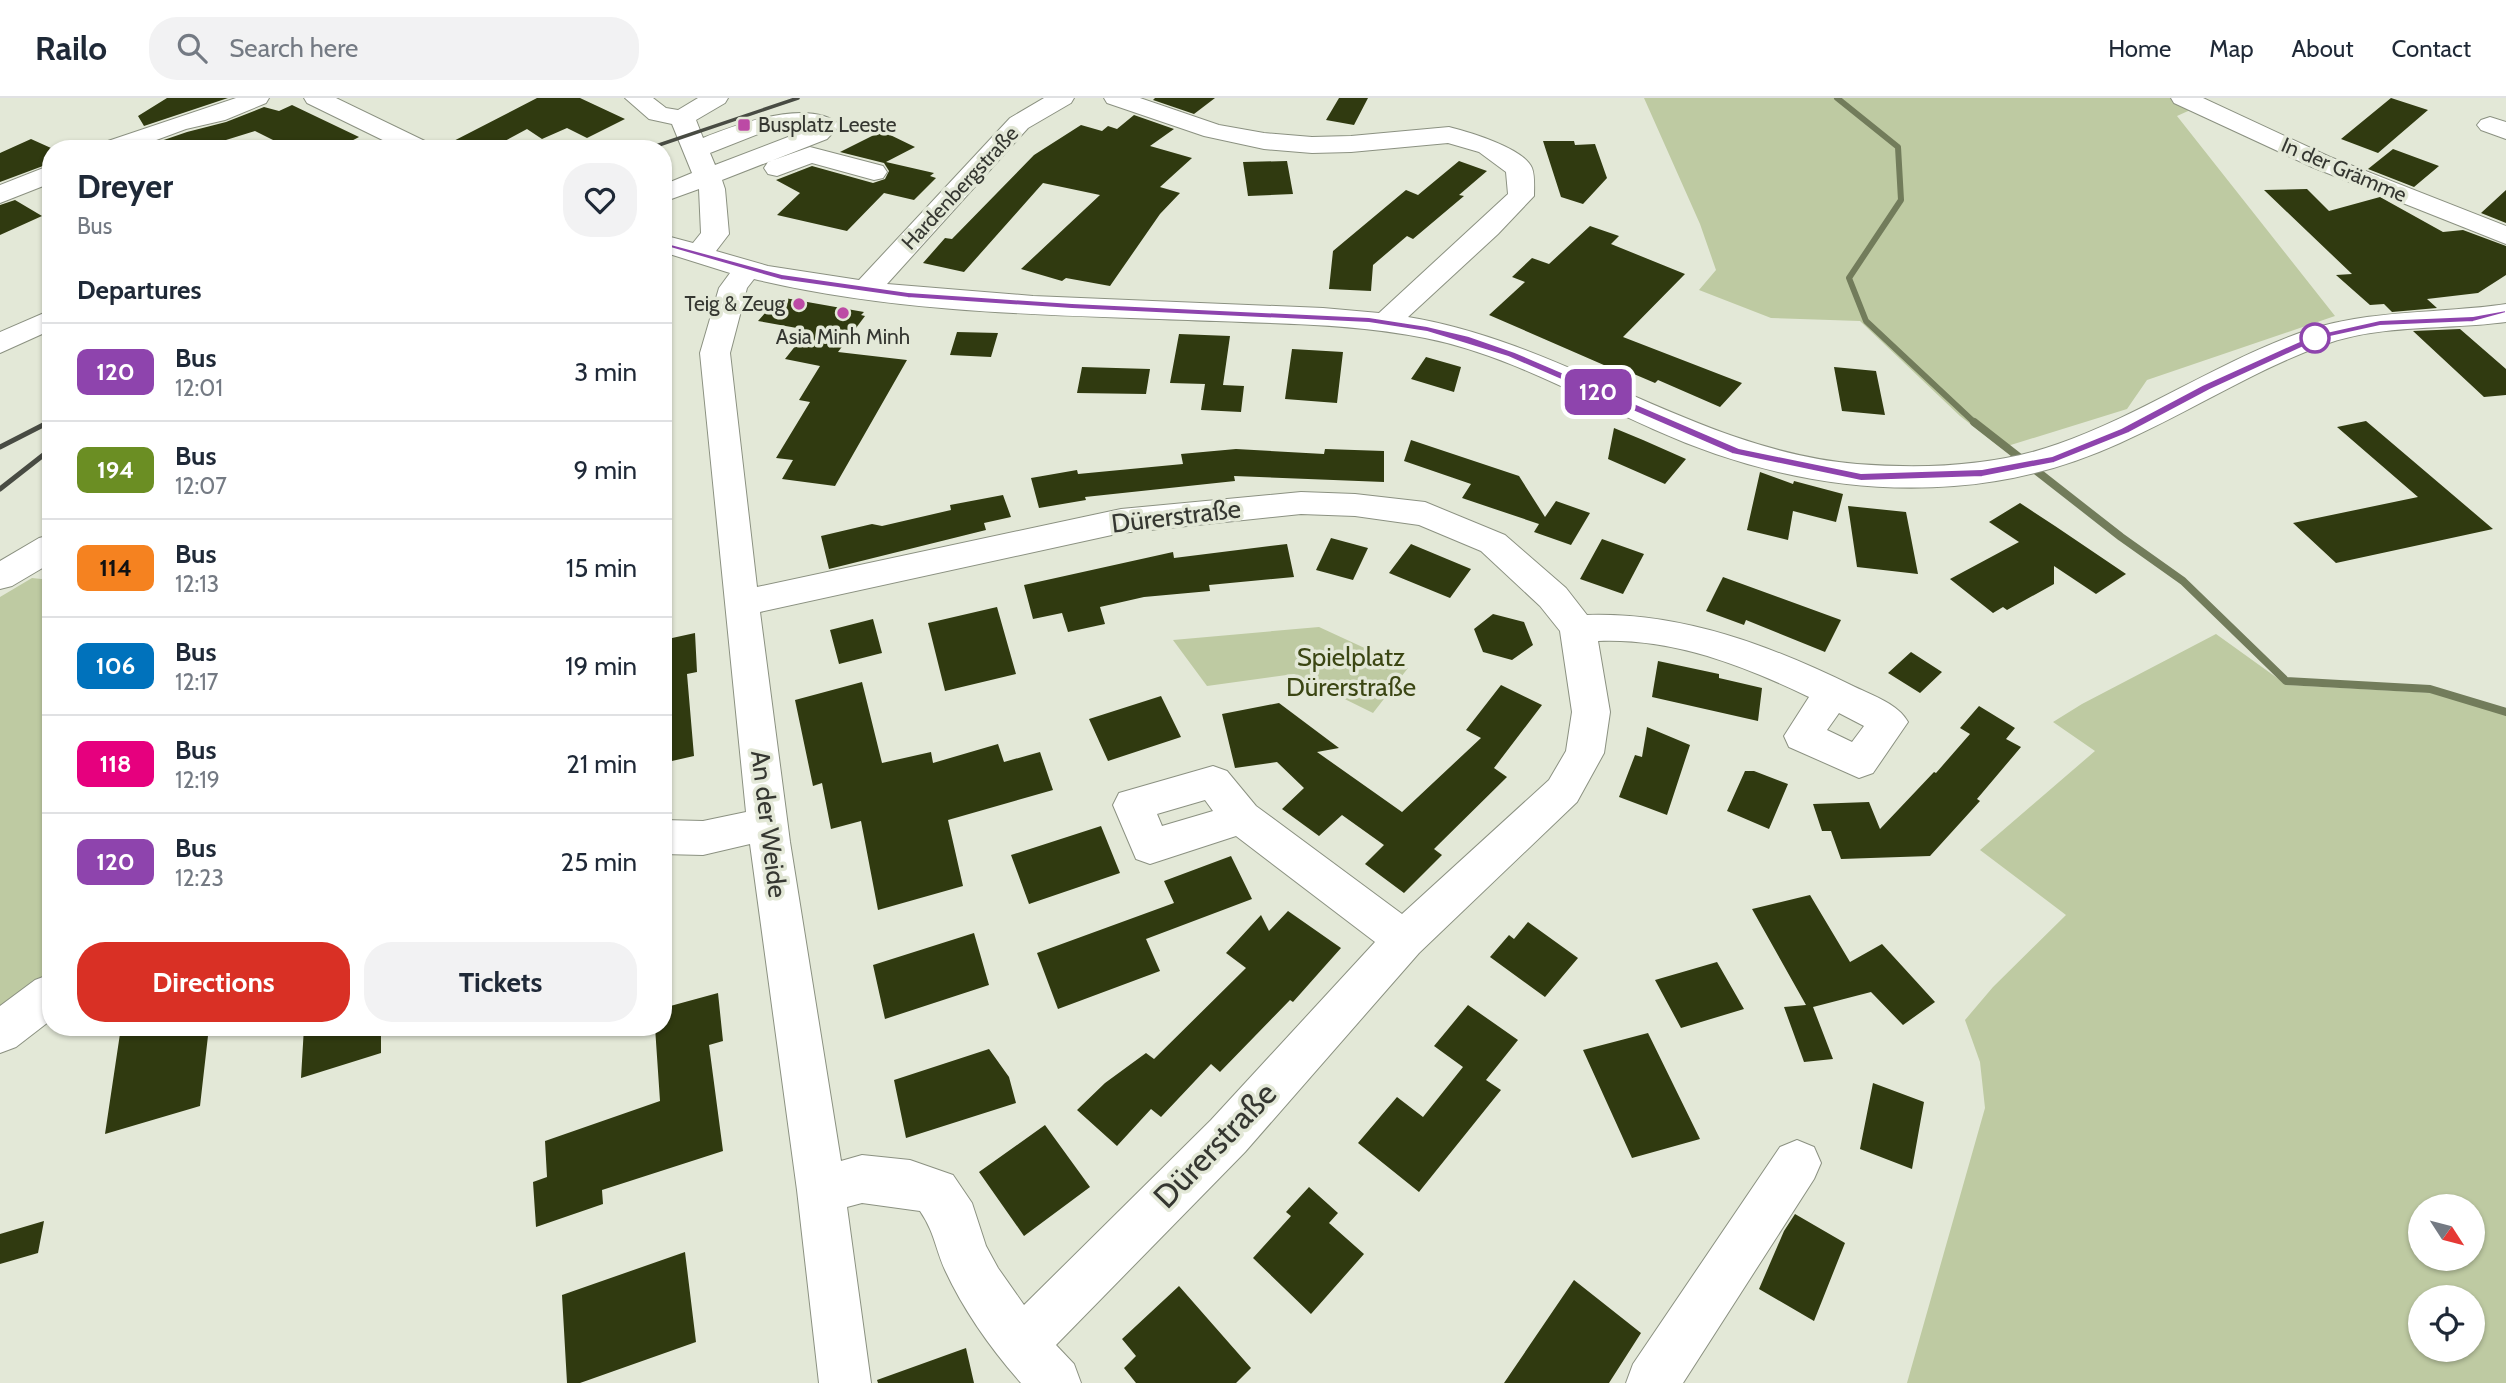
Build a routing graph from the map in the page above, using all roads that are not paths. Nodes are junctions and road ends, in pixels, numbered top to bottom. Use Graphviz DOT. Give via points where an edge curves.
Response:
graph roads {
  1 [pos="257,98"];
  2 [pos="316,98"];
  3 [pos="371,98"];
  4 [pos="637,98"];
  5 [pos="716,98"];
  6 [pos="1062,98"];
  7 [pos="1115,98"];
  8 [pos="2183,98"];
  9 [pos="340,109"];
  10 [pos="682,118"];
  11 [pos="133,140"];
  12 [pos="404,140"];
  13 [pos="697,149"];
  14 [pos="874,172"];
  15 [pos="42,177"];
  16 [pos="711,185"];
  17 [pos="672,192"];
  18 [pos="0,195"];
  19 [pos="2506,236"];
  20 [pos="672,246"];
  21 [pos="699,254"];
  22 [pos="747,269"];
  23 [pos="866,289"];
  24 [pos="2506,313"];
  25 [pos="1387,322"];
  26 [pos="42,323"];
  27 [pos="0,344"];
  28 [pos="42,552"];
  29 [pos="0,577"];
  30 [pos="741,603"];
  31 [pos="1578,628"];
  32 [pos="1833,691"];
  33 [pos="1242,818"];
  34 [pos="768,823"];
  35 [pos="672,839"];
  36 [pos="1404,940"];
  37 [pos="42,1001"];
  38 [pos="0,1032"];
  39 [pos="1797,1163"];
  40 [pos="821,1191"];
  41 [pos="1021,1344"];
  42 [pos="845,1383"];
  43 [pos="1055,1383"];
  44 [pos="1652,1383"];
  1 -- 11 [label="street"];
  2 -- 9 [label="street"];
  3 -- 9 [label="street"];
  4 -- 10 [label="street" via="657,114"];
  5 -- 10 [label="street"];
  6 -- 23 [label="street, Hardenbergstraße" via="1019,122"];
  7 -- 25 [label="street" via="1203,128 1264,141 1350,144 1449,135 1488,147 1519,169 1521,197"];
  8 -- 19 [label="street, In der Grämme" via="2321,162"];
  9 -- 12 [label="street"];
  10 -- 13 [label="street"];
  13 -- 16 [label="street"];
  13 -- 16 [label="street" via="807,111 827,125 818,134"];
  14 -- 16 [label="street" via="810,155"];
  15 -- 18 [label="street"];
  16 -- 17 [label="street"];
  16 -- 21 [label="street" via="715,234"];
  20 -- 21 [label="street"];
  21 -- 22 [label="street"];
  22 -- 23 [label="street"];
  22 -- 30 [label="street, An der Weide" via="733,288 715,353"];
  23 -- 25 [label="street" via="1072,306"];
  24 -- 25 [label="street" via="2380,323 2317,337 2125,430 2054,459 1982,473 1861,477 1737,451 1465,338"];
  26 -- 27 [label="street"];
  28 -- 29 [label="street"];
  30 -- 31 [label="street, Dürerstraße" via="1122,521 1301,503 1425,514 1493,543 1553,597"];
  30 -- 34 [label="street, An der Weide"];
  31 -- 32 [label="street" via="1637,628 1739,650"];
  31 -- 36 [label="street, Dürerstraße" via="1591,712 1585,753 1563,791"];
  33 -- 36 [label="street"];
  34 -- 35 [label="street" via="705,838"];
  34 -- 40 [label="street, An der Weide"];
  36 -- 41 [label="street, Dürerstraße" via="1228,1136"];
  37 -- 38 [label="street"];
  39 -- 44 [label="street"];
  40 -- 41 [label="street" via="862,1179 936,1192 955,1220 963,1253 980,1286"];
  40 -- 42 [label="street, An der Weide"];
  41 -- 43 [label="street"];
}
